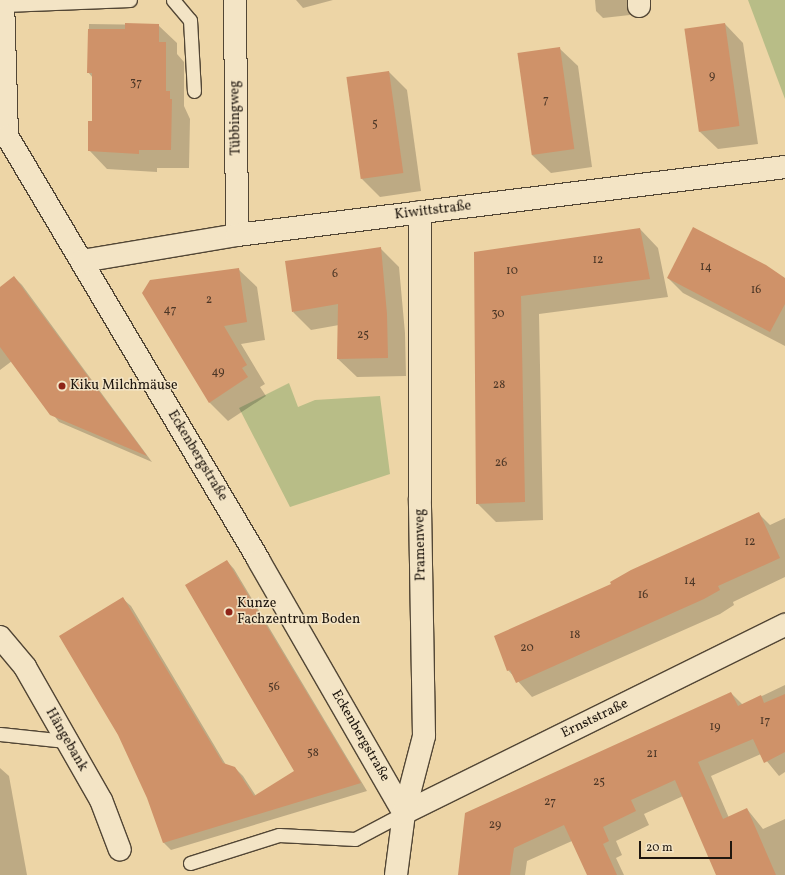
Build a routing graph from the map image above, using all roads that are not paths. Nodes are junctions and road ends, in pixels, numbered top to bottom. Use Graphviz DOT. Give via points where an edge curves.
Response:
graph roads {
  1 [pos="130,0"];
  2 [pos="173,0"];
  3 [pos="235,0"];
  4 [pos="3,2"];
  5 [pos="194,91"];
  6 [pos="785,167"];
  7 [pos="420,212"];
  8 [pos="237,235"];
  9 [pos="82,261"];
  10 [pos="785,625"];
  11 [pos="0,636"];
  12 [pos="0,734"];
  13 [pos="66,741"];
  14 [pos="404,813"];
  15 [pos="120,850"];
  16 [pos="190,863"];
  17 [pos="396,875"];
  1 -- 4 [label="lane"];
  2 -- 5 [label="lane" via="190,20"];
  3 -- 8 [label="street, Tübbingweg"];
  4 -- 9 [label="street, Eckenbergstraße" via="8,136"];
  6 -- 7 [label="street, Kiwittstraße"];
  7 -- 8 [label="street, Kiwittstraße"];
  7 -- 14 [label="street, Pramenweg" via="420,498 424,736"];
  8 -- 9 [label="street, Kiwittstraße"];
  9 -- 14 [label="street, Eckenbergstraße"];
  10 -- 14 [label="street, Ernststraße"];
  11 -- 13 [label="street, Hängebank" via="25,668"];
  12 -- 13 [label="lane"];
  13 -- 15 [label="street, Hängebank" via="101,800"];
  14 -- 16 [label="lane" via="355,839 279,835"];
  14 -- 17 [label="street, Pramenweg"];
}
